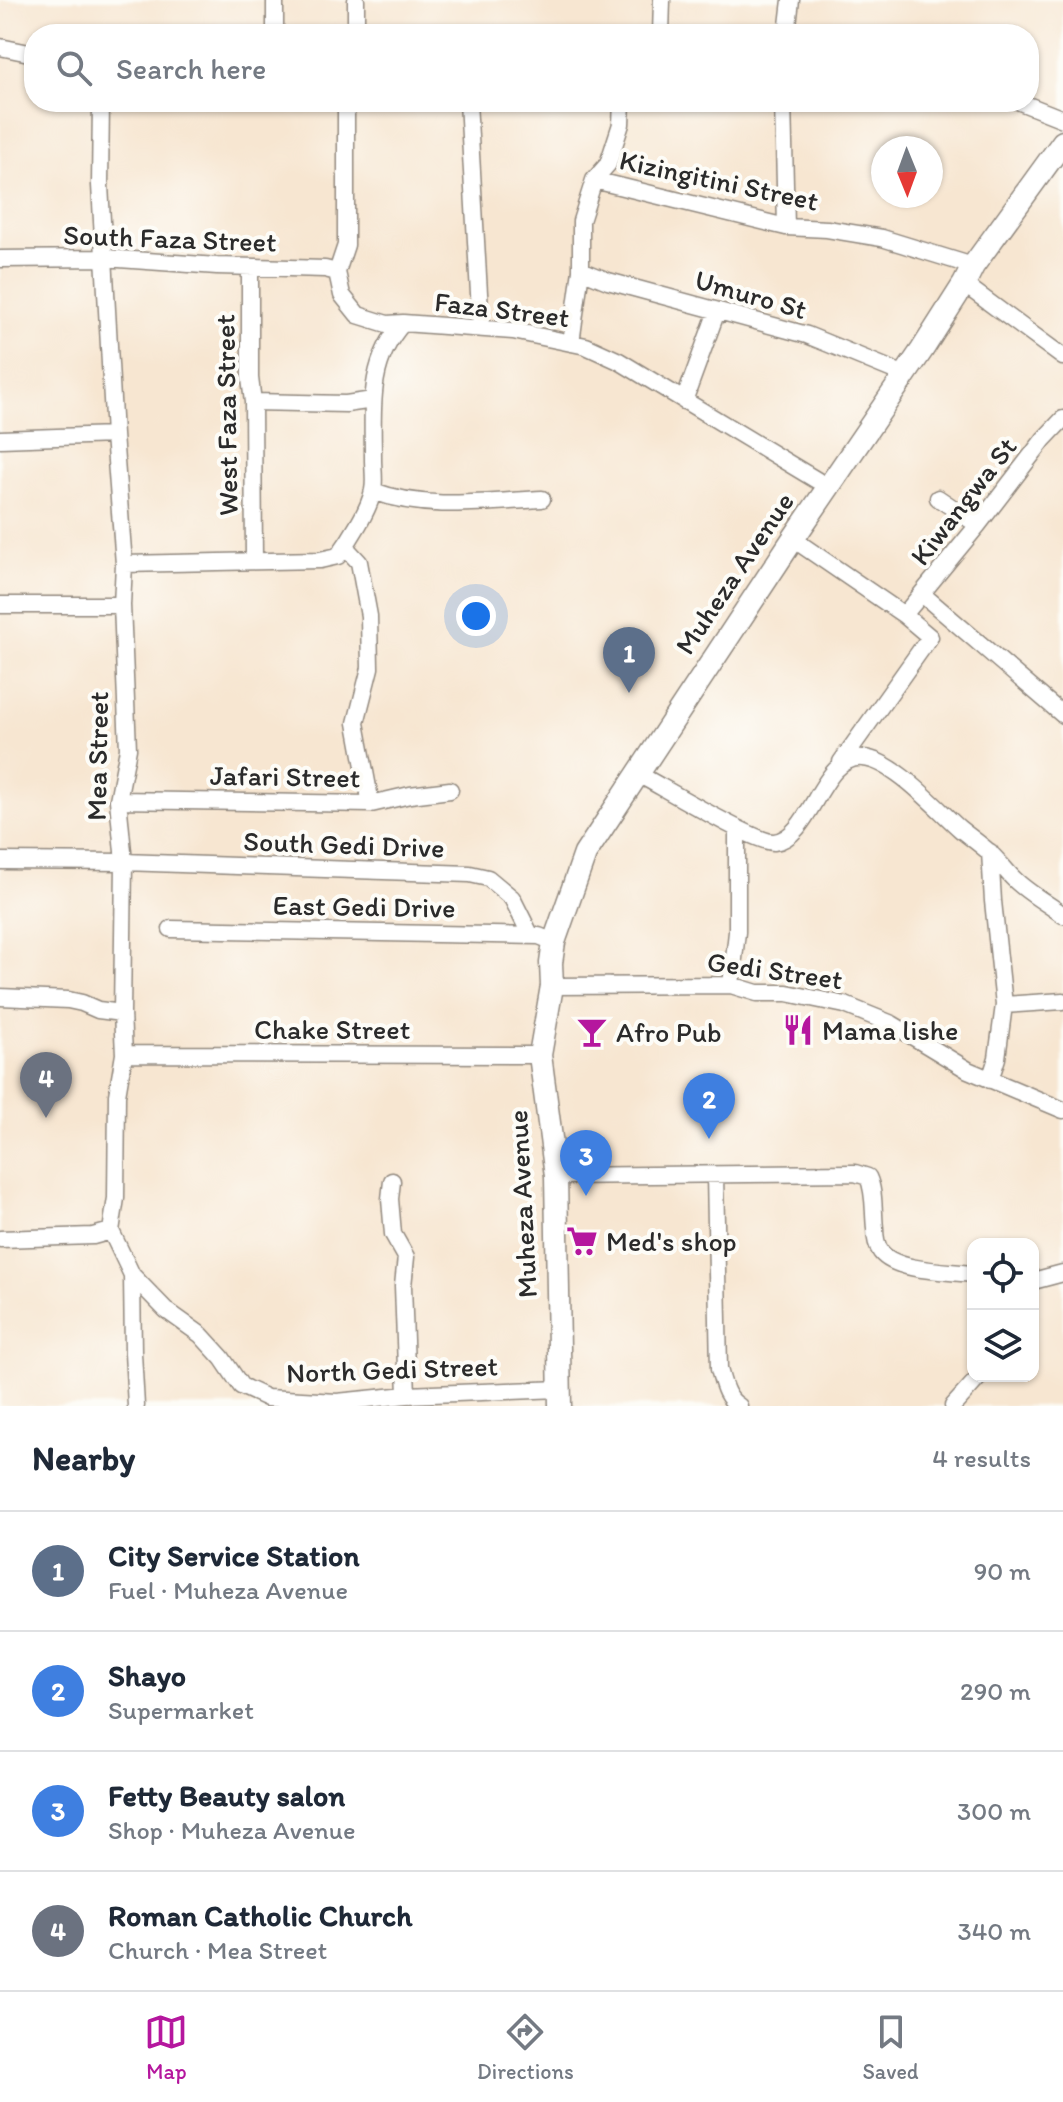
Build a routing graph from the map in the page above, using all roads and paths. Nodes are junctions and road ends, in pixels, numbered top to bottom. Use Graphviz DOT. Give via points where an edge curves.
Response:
graph roads {
  1 [pos="275,0"];
  2 [pos="356,0"];
  3 [pos="662,0"];
  4 [pos="791,0"];
  5 [pos="275,24"];
  6 [pos="356,24"];
  7 [pos="661,24"];
  8 [pos="788,24"];
  9 [pos="0,47"];
  10 [pos="24,52"];
  11 [pos="1039,110"];
  12 [pos="101,112"];
  13 [pos="346,112"];
  14 [pos="469,112"];
  15 [pos="622,112"];
  16 [pos="783,112"];
  17 [pos="1063,119"];
  18 [pos="1063,142"];
  19 [pos="594,180"];
  20 [pos="786,227"];
  21 [pos="105,258"];
  22 [pos="0,259"];
  23 [pos="250,268"];
  24 [pos="581,270"];
  25 [pos="337,272"];
  26 [pos="968,275"];
  27 [pos="717,311"];
  28 [pos="403,323"];
  29 [pos="481,328"];
  30 [pos="571,343"];
  31 [pos="1063,357"];
  32 [pos="905,375"];
  33 [pos="373,400"];
  34 [pos="684,401"];
  35 [pos="253,402"];
  36 [pos="1063,419"];
  37 [pos="114,435"];
  38 [pos="0,439"];
  39 [pos="828,487"];
  40 [pos="373,491"];
  41 [pos="938,498"];
  42 [pos="542,499"];
  43 [pos="978,525"];
  44 [pos="793,539"];
  45 [pos="345,547"];
  46 [pos="254,561"];
  47 [pos="124,564"];
  48 [pos="922,594"];
  49 [pos="0,605"];
  50 [pos="122,605"];
  51 [pos="904,615"];
  52 [pos="1063,715"];
  53 [pos="836,770"];
  54 [pos="638,774"];
  55 [pos="450,790"];
  56 [pos="118,800"];
  57 [pos="371,804"];
  58 [pos="737,828"];
  59 [pos="990,852"];
  60 [pos="0,861"];
  61 [pos="124,862"];
  62 [pos="1063,915"];
  63 [pos="171,929"];
  64 [pos="531,936"];
  65 [pos="554,942"];
  66 [pos="731,985"];
  67 [pos="552,986"];
  68 [pos="0,997"];
  69 [pos="1063,1001"];
  70 [pos="1004,1005"];
  71 [pos="122,1013"];
  72 [pos="124,1054"];
  73 [pos="540,1055"];
  74 [pos="990,1080"];
  75 [pos="1063,1110"];
  76 [pos="715,1175"];
  77 [pos="556,1176"];
  78 [pos="392,1181"];
  79 [pos="111,1231"];
  80 [pos="0,1239"];
  81 [pos="967,1273"];
  82 [pos="1063,1273"];
  83 [pos="132,1275"];
  84 [pos="1039,1279"];
  85 [pos="975,1382"];
  86 [pos="407,1395"];
  87 [pos="560,1397"];
  88 [pos="136,1406"];
  89 [pos="739,1406"];
  90 [pos="953,1406"];
  1 -- 5 [label="street"];
  2 -- 6 [label="street"];
  3 -- 7 [label="street"];
  4 -- 8 [label="street"];
  9 -- 10 [label="street"];
  11 -- 17 [label="street"];
  12 -- 21 [label="street, Mea Street"];
  13 -- 25 [label="street" via="346,245"];
  14 -- 29 [label="street"];
  15 -- 19 [label="street" via="608,164"];
  16 -- 20 [label="street"];
  18 -- 26 [label="street, Muheza Avenue"];
  19 -- 20 [label="street, Kizingitini Street"];
  19 -- 24 [label="street" via="581,221"];
  20 -- 26 [label="street, Kizingitini Street" via="882,238"];
  21 -- 22 [label="street, South Faza Street"];
  21 -- 23 [label="street, South Faza Street"];
  21 -- 37 [label="street, Mea Street"];
  23 -- 25 [label="street, South Faza Street"];
  23 -- 35 [label="street, West Faza Street"];
  24 -- 27 [label="street, Umuro St"];
  24 -- 30 [label="street"];
  25 -- 28 [label="street" via="342,295 358,315"];
  26 -- 31 [label="street, Kizingitini Street"];
  26 -- 32 [label="street, Muheza Avenue"];
  27 -- 32 [label="street, Umuro St" via="807,335"];
  27 -- 34 [label="street"];
  28 -- 29 [label="street, Faza Street"];
  28 -- 33 [label="street, Faza Street" via="383,352"];
  29 -- 30 [label="street, Faza Street"];
  30 -- 34 [label="street, Faza Street" via="619,361"];
  32 -- 39 [label="street, Muheza Avenue"];
  33 -- 35 [label="street"];
  33 -- 40 [label="street, Faza Street"];
  34 -- 39 [label="street, Faza Street"];
  35 -- 46 [label="street, West Faza Street"];
  36 -- 43 [label="street, Kiwangwa St"];
  37 -- 38 [label="street"];
  37 -- 47 [label="street, Mea Street"];
  39 -- 44 [label="street, Muheza Avenue"];
  40 -- 42 [label="street" via="398,500 448,504"];
  40 -- 45 [label="street, Faza Street"];
  41 -- 43 [label="street"];
  43 -- 48 [label="street, Kiwangwa St"];
  44 -- 51 [label="street"];
  44 -- 54 [label="street, Muheza Avenue"];
  45 -- 46 [label="street" via="338,556 320,560"];
  45 -- 57 [label="street" via="359,562 369,616 370,668 356,723"];
  46 -- 47 [label="street"];
  47 -- 50 [label="street, Mea Street"];
  48 -- 51 [label="street, Kiwangwa St"];
  48 -- 52 [label="street"];
  49 -- 50 [label="street"];
  50 -- 56 [label="street, Mea Street" via="128,749"];
  51 -- 53 [label="street" via="930,637"];
  53 -- 58 [label="street" via="784,839 772,842"];
  53 -- 59 [label="street" via="855,758 880,762"];
  54 -- 58 [label="street"];
  54 -- 65 [label="street, Muheza Avenue" via="585,854"];
  55 -- 57 [label="street, Jafari Street"];
  56 -- 57 [label="street, Jafari Street"];
  56 -- 61 [label="street, Mea Street"];
  58 -- 66 [label="street"];
  59 -- 62 [label="street" via="1015,880"];
  59 -- 70 [label="street"];
  60 -- 61 [label="street, South Gedi Drive"];
  61 -- 64 [label="street, South Gedi Drive" via="470,874 488,878 512,898"];
  61 -- 71 [label="street, Mea Street"];
  63 -- 64 [label="street, East Gedi Drive"];
  64 -- 65 [label="street, East Gedi Drive"];
  65 -- 67 [label="street, Muheza Avenue"];
  66 -- 67 [label="street, Gedi Street"];
  66 -- 74 [label="street, Gedi Street" via="845,1005 892,1024"];
  67 -- 73 [label="street, Muheza Avenue"];
  68 -- 71 [label="street" via="54,998"];
  69 -- 70 [label="street"];
  70 -- 74 [label="street"];
  71 -- 72 [label="street, Mea Street"];
  72 -- 73 [label="street, Chake Street"];
  72 -- 79 [label="street, Mea Street"];
  73 -- 77 [label="street, Muheza Avenue"];
  74 -- 75 [label="street, Gedi Street"];
  76 -- 77 [label="street"];
  76 -- 81 [label="street" via="868,1177 877,1245 883,1255 899,1265"];
  76 -- 89 [label="street" via="719,1369 724,1387"];
  77 -- 87 [label="street, Muheza Avenue"];
  78 -- 86 [label="street" via="393,1234 406,1257"];
  79 -- 80 [label="street"];
  79 -- 83 [label="street"];
  82 -- 84 [label="street"];
  83 -- 86 [label="street, North Gedi Street" via="166,1310 201,1335 241,1386 267,1398 337,1402"];
  83 -- 88 [label="street"];
  85 -- 90 [label="street"];
  86 -- 87 [label="street, North Gedi Street"];
}
